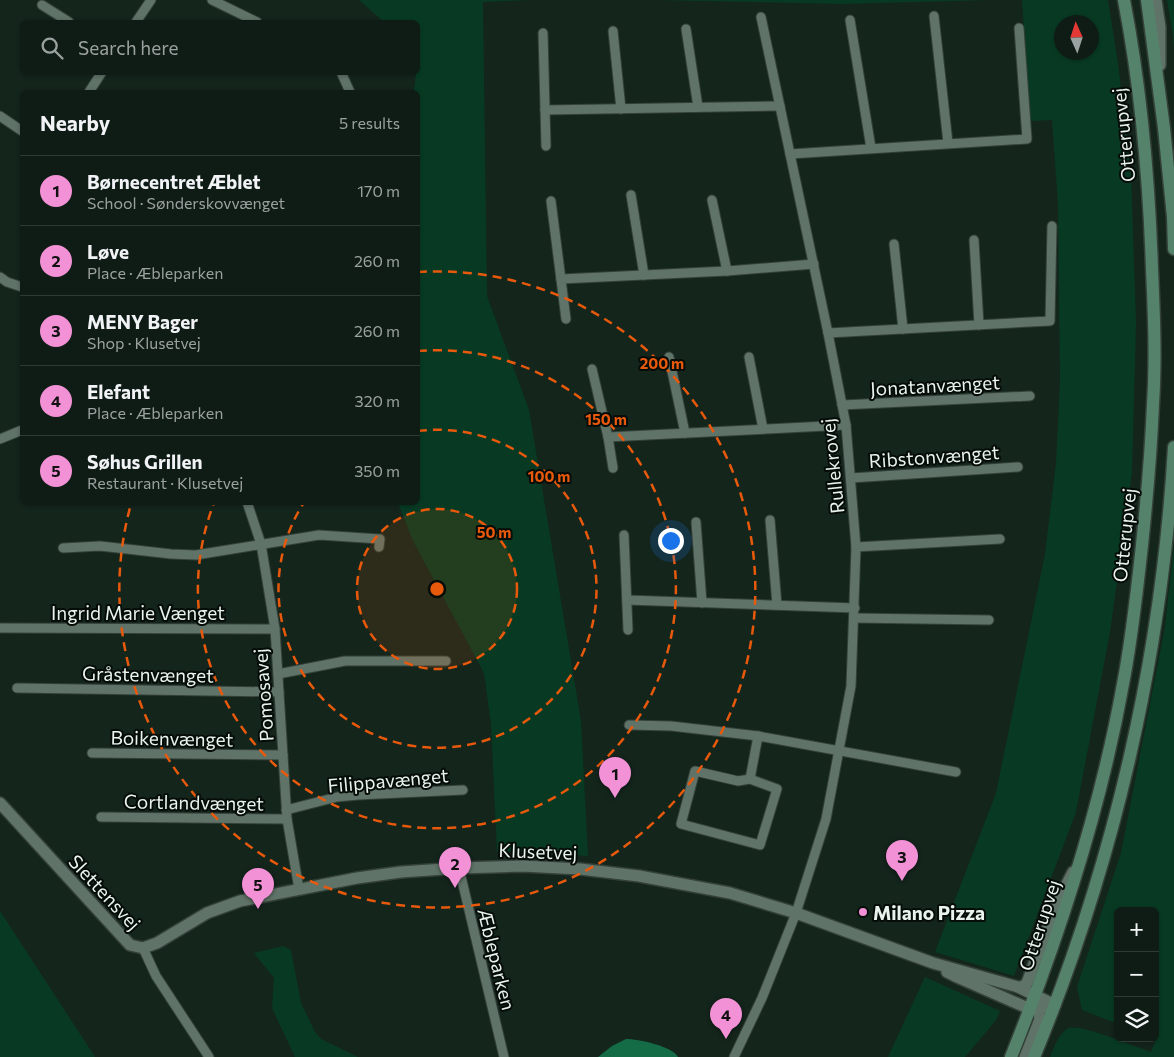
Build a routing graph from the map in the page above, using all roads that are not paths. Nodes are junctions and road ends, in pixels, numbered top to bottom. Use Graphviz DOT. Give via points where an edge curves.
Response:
graph roads {
  1 [pos="152,0"];
  2 [pos="212,0"];
  3 [pos="1124,0"];
  4 [pos="1147,0"];
  5 [pos="1156,0"];
  6 [pos="42,5"];
  7 [pos="934,16"];
  8 [pos="761,17"];
  9 [pos="67,20"];
  10 [pos="137,20"];
  11 [pos="252,20"];
  12 [pos="850,20"];
  13 [pos="686,28"];
  14 [pos="1019,28"];
  15 [pos="613,31"];
  16 [pos="543,33"];
  17 [pos="100,75"];
  18 [pos="342,75"];
  19 [pos="90,90"];
  20 [pos="349,90"];
  21 [pos="1160,92"];
  22 [pos="780,106"];
  23 [pos="698,107"];
  24 [pos="621,109"];
  25 [pos="545,110"];
  26 [pos="0,116"];
  27 [pos="20,130"];
  28 [pos="948,144"];
  29 [pos="546,146"];
  30 [pos="871,148"];
  31 [pos="790,154"];
  32 [pos="631,195"];
  33 [pos="712,200"];
  34 [pos="552,201"];
  35 [pos="1052,226"];
  36 [pos="974,240"];
  37 [pos="894,244"];
  38 [pos="1174,249"];
  39 [pos="814,264"];
  40 [pos="727,271"];
  41 [pos="644,275"];
  42 [pos="0,278"];
  43 [pos="561,279"];
  44 [pos="20,286"];
  45 [pos="566,319"];
  46 [pos="979,325"];
  47 [pos="903,329"];
  48 [pos="828,333"];
  49 [pos="669,357"];
  50 [pos="749,358"];
  51 [pos="592,369"];
  52 [pos="1030,396"];
  53 [pos="842,405"];
  54 [pos="846,425"];
  55 [pos="763,429"];
  56 [pos="20,431"];
  57 [pos="685,433"];
  58 [pos="608,437"];
  59 [pos="0,439"];
  60 [pos="1174,447"];
  61 [pos="1018,467"];
  62 [pos="613,468"];
  63 [pos="851,478"];
  64 [pos="248,505"];
  65 [pos="770,520"];
  66 [pos="696,522"];
  67 [pos="624,535"];
  68 [pos="1000,539"];
  69 [pos="261,544"];
  70 [pos="379,546"];
  71 [pos="856,547"];
  72 [pos="62,548"];
  73 [pos="627,600"];
  74 [pos="702,603"];
  75 [pos="778,605"];
  76 [pos="854,613"];
  77 [pos="989,620"];
  78 [pos="0,628"];
  79 [pos="275,629"];
  80 [pos="628,630"];
  81 [pos="446,661"];
  82 [pos="278,674"];
  83 [pos="17,688"];
  84 [pos="279,692"];
  85 [pos="628,725"];
  86 [pos="758,736"];
  87 [pos="840,751"];
  88 [pos="92,753"];
  89 [pos="283,755"];
  90 [pos="956,772"];
  91 [pos="750,779"];
  92 [pos="463,790"];
  93 [pos="0,803"];
  94 [pos="286,810"];
  95 [pos="101,817"];
  96 [pos="287,819"];
  97 [pos="1082,852"];
  98 [pos="459,868"];
  99 [pos="299,889"];
  100 [pos="796,913"];
  101 [pos="143,948"];
  102 [pos="933,963"];
  103 [pos="1018,987"];
  104 [pos="1036,995"];
  105 [pos="1056,1005"];
  106 [pos="1034,1009"];
  107 [pos="209,1057"];
  108 [pos="504,1057"];
  109 [pos="734,1057"];
  110 [pos="1012,1057"];
  111 [pos="1025,1057"];
  112 [pos="1034,1057"];
  1 -- 10 [label="street"];
  2 -- 11 [label="street"];
  3 -- 97 [label="main road, Otterupvej" via="1143,130 1150,219 1154,402 1146,508 1123,684"];
  4 -- 21 [label="main road"];
  5 -- 21 [label="street" via="1160,27"];
  6 -- 9 [label="street"];
  7 -- 28 [label="street"];
  8 -- 22 [label="street, Rullekrovej"];
  12 -- 30 [label="street"];
  13 -- 23 [label="street"];
  14 -- 28 [label="street" via="1027,139"];
  15 -- 24 [label="street"];
  16 -- 25 [label="street"];
  17 -- 19 [label="street"];
  18 -- 20 [label="street"];
  21 -- 38 [label="main road"];
  22 -- 23 [label="street"];
  22 -- 31 [label="street, Rullekrovej"];
  23 -- 24 [label="street"];
  24 -- 25 [label="street"];
  25 -- 29 [label="street"];
  26 -- 27 [label="street"];
  28 -- 30 [label="street"];
  30 -- 31 [label="street"];
  31 -- 39 [label="street, Rullekrovej"];
  32 -- 41 [label="street"];
  33 -- 40 [label="street"];
  34 -- 43 [label="street"];
  35 -- 46 [label="street" via="1050,322"];
  36 -- 46 [label="street"];
  37 -- 47 [label="street"];
  39 -- 40 [label="street"];
  39 -- 48 [label="street, Rullekrovej"];
  40 -- 41 [label="street"];
  41 -- 43 [label="street"];
  42 -- 44 [label="street"];
  43 -- 45 [label="street"];
  46 -- 47 [label="street"];
  47 -- 48 [label="street"];
  48 -- 53 [label="street, Rullekrovej"];
  49 -- 57 [label="street"];
  50 -- 55 [label="street"];
  51 -- 58 [label="street"];
  52 -- 53 [label="street, Jonatanvænget"];
  53 -- 54 [label="street, Rullekrovej"];
  54 -- 55 [label="street"];
  54 -- 63 [label="street, Rullekrovej"];
  55 -- 57 [label="street"];
  56 -- 59 [label="street"];
  57 -- 58 [label="street"];
  58 -- 62 [label="street"];
  60 -- 105 [label="main road" via="1171,507 1145,688 1096,884"];
  61 -- 63 [label="street, Ribstonvænget"];
  63 -- 71 [label="street, Rullekrovej"];
  64 -- 69 [label="street, Pomosavej"];
  65 -- 75 [label="street"];
  66 -- 74 [label="street"];
  67 -- 73 [label="street"];
  68 -- 71 [label="street"];
  69 -- 70 [label="street" via="319,535 343,535 380,538"];
  69 -- 72 [label="street" via="196,555 100,546"];
  69 -- 79 [label="street, Pomosavej"];
  71 -- 76 [label="street, Rullekrovej"];
  73 -- 74 [label="street"];
  73 -- 80 [label="street"];
  74 -- 75 [label="street"];
  75 -- 76 [label="street"];
  76 -- 77 [label="street"];
  76 -- 87 [label="street, Rullekrovej" via="851,686"];
  78 -- 79 [label="street, Ingrid Marie Vænget"];
  79 -- 82 [label="street, Pomosavej"];
  81 -- 82 [label="street" via="345,661"];
  82 -- 84 [label="street, Pomosavej"];
  83 -- 84 [label="street, Gråstenvænget"];
  84 -- 89 [label="street, Pomosavej"];
  85 -- 86 [label="street" via="671,726"];
  86 -- 87 [label="street"];
  86 -- 91 [label="street"];
  87 -- 90 [label="street"];
  87 -- 100 [label="street, Rullekrovej" via="826,819"];
  88 -- 89 [label="street, Boikenvænget"];
  89 -- 94 [label="street, Pomosavej"];
  91 -- 91 [label="street" via="738,781 695,771 681,824 760,845 778,789"];
  92 -- 94 [label="street, Filippavænget" via="358,794"];
  93 -- 101 [label="street, Slettensvej" via="130,946"];
  94 -- 96 [label="street, Pomosavej"];
  95 -- 96 [label="street, Cortlandvænget"];
  96 -- 99 [label="street, Pomosavej"];
  97 -- 103 [label="street" via="1055,907 1027,983"];
  97 -- 104 [label="main road, Otterupvej"];
  98 -- 99 [label="street, Klusetvej" via="401,872"];
  98 -- 100 [label="street, Klusetvej" via="522,866 640,876 730,893"];
  98 -- 108 [label="street, Æbleparken"];
  99 -- 101 [label="street, Klusetvej" via="240,901 207,913"];
  100 -- 102 [label="street, Klusetvej"];
  100 -- 109 [label="street"];
  101 -- 107 [label="street, Slettensvej" via="156,976"];
  102 -- 103 [label="street, Klusetvej"];
  102 -- 106 [label="street, Klusetvej" via="957,977"];
  103 -- 104 [label="street, Klusetvej"];
  104 -- 105 [label="street, Klusetvej"];
  104 -- 106 [label="main road, Otterupvej"];
  105 -- 106 [label="street"];
  105 -- 112 [label="main road"];
  106 -- 110 [label="main road, Otterupvej"];
  106 -- 111 [label="street" via="1040,1019"];
}
